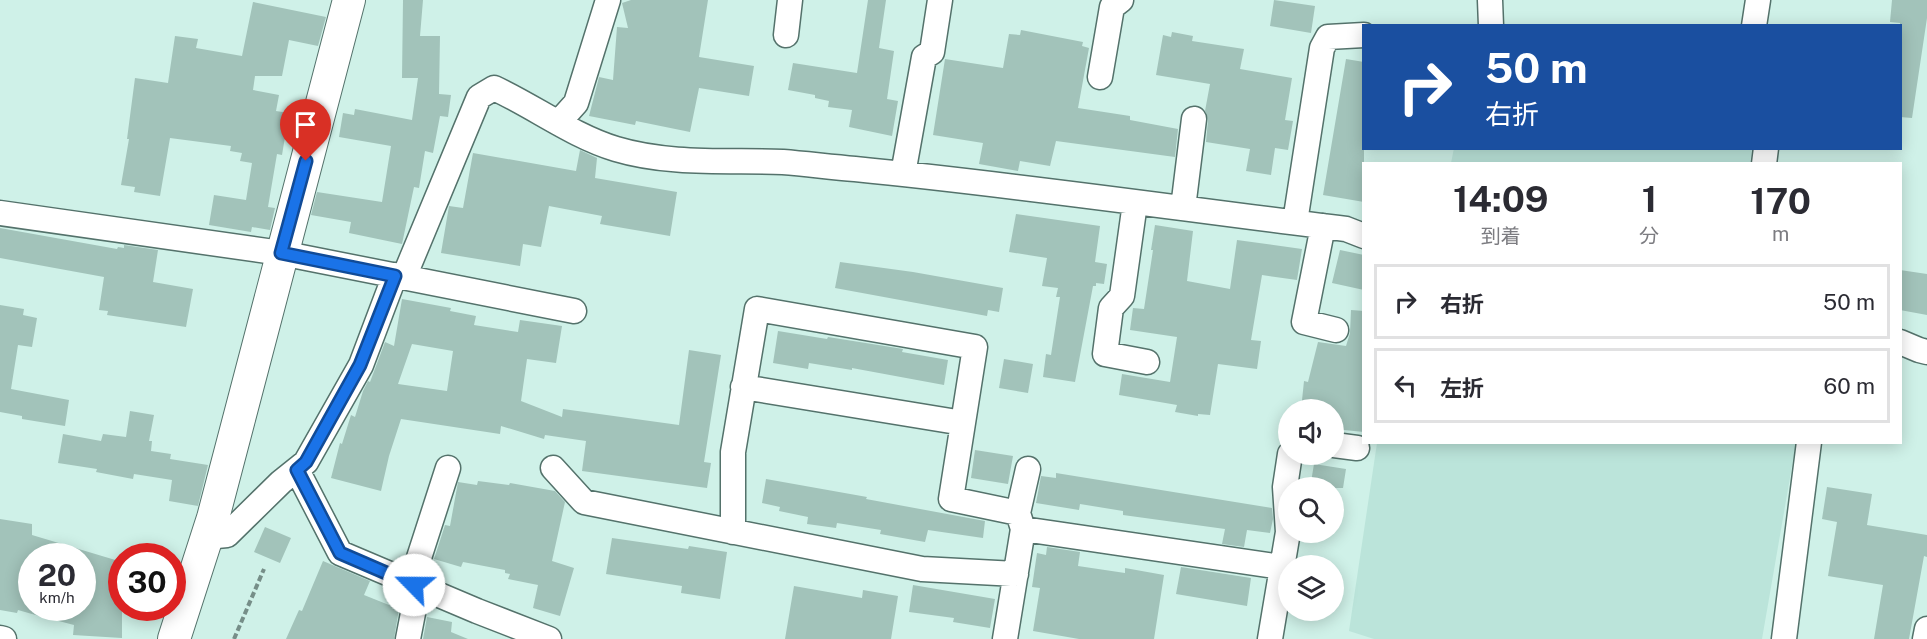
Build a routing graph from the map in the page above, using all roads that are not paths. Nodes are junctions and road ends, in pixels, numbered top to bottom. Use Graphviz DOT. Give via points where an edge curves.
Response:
graph roads {
  1 [pos="349,0"];
  2 [pos="608,0"];
  3 [pos="790,0"];
  4 [pos="940,0"];
  5 [pos="1120,0"];
  6 [pos="1490,0"];
  7 [pos="1758,0"];
  8 [pos="1491,24"];
  9 [pos="1754,24"];
  10 [pos="786,35"];
  11 [pos="1362,35"];
  12 [pos="1100,77"];
  13 [pos="1194,119"];
  14 [pos="559,122"];
  15 [pos="903,174"];
  16 [pos="1135,202"];
  17 [pos="1183,208"];
  18 [pos="0,213"];
  19 [pos="1295,222"];
  20 [pos="1323,226"];
  21 [pos="1362,235"];
  22 [pos="281,253"];
  23 [pos="400,276"];
  24 [pos="574,311"];
  25 [pos="1336,330"];
  26 [pos="1902,343"];
  27 [pos="1927,352"];
  28 [pos="1147,362"];
  29 [pos="743,387"];
  30 [pos="963,423"];
  31 [pos="1809,444"];
  32 [pos="1288,465"];
  33 [pos="448,468"];
  34 [pos="553,468"];
  35 [pos="1028,469"];
  36 [pos="297,470"];
  37 [pos="1021,521"];
  38 [pos="733,532"];
  39 [pos="206,537"];
  40 [pos="1283,555"];
  41 [pos="1278,566"];
  42 [pos="1016,574"];
  43 [pos="414,585"];
  44 [pos="1278,587"];
  45 [pos="1927,629"];
  46 [pos="174,639"];
  47 [pos="408,639"];
  48 [pos="549,639"];
  49 [pos="1005,639"];
  50 [pos="1270,639"];
  51 [pos="1784,639"];
  52 [pos="1925,639"];
  1 -- 22 [label="street"];
  2 -- 14 [label="street" via="576,103"];
  3 -- 10 [label="street"];
  4 -- 15 [label="street" via="932,52 924,57"];
  5 -- 12 [label="street" via="1112,7"];
  6 -- 8 [label="street"];
  7 -- 9 [label="street"];
  11 -- 19 [label="street" via="1328,37 1322,48"];
  13 -- 17 [label="street"];
  14 -- 15 [label="street" via="587,138 646,156 784,162"];
  14 -- 23 [label="street" via="494,88 479,97"];
  15 -- 16 [label="street"];
  16 -- 17 [label="street"];
  16 -- 28 [label="street" via="1122,296 1111,308 1105,354"];
  17 -- 19 [label="street"];
  18 -- 22 [label="street"];
  19 -- 20 [label="street"];
  20 -- 21 [label="street"];
  20 -- 25 [label="street" via="1304,322"];
  22 -- 23 [label="street"];
  22 -- 39 [label="street"];
  23 -- 24 [label="street"];
  23 -- 36 [label="street" via="360,365 306,462"];
  26 -- 27 [label="street"];
  29 -- 30 [label="street"];
  29 -- 30 [label="street" via="757,309 975,347"];
  29 -- 38 [label="street" via="733,452"];
  30 -- 37 [label="street" via="951,499"];
  31 -- 51 [label="street"];
  32 -- 40 [label="street" via="1285,487 1288,532"];
  33 -- 43 [label="street" via="416,567"];
  34 -- 38 [label="street" via="584,502"];
  35 -- 37 [label="street"];
  36 -- 39 [label="street" via="226,535"];
  36 -- 43 [label="street" via="340,553"];
  37 -- 41 [label="street"];
  37 -- 42 [label="street"];
  38 -- 42 [label="street" via="922,569"];
  39 -- 46 [label="street"];
  42 -- 49 [label="street"];
  43 -- 47 [label="street"];
  43 -- 48 [label="street"];
  44 -- 50 [label="street"];
  45 -- 52 [label="street"];
}
